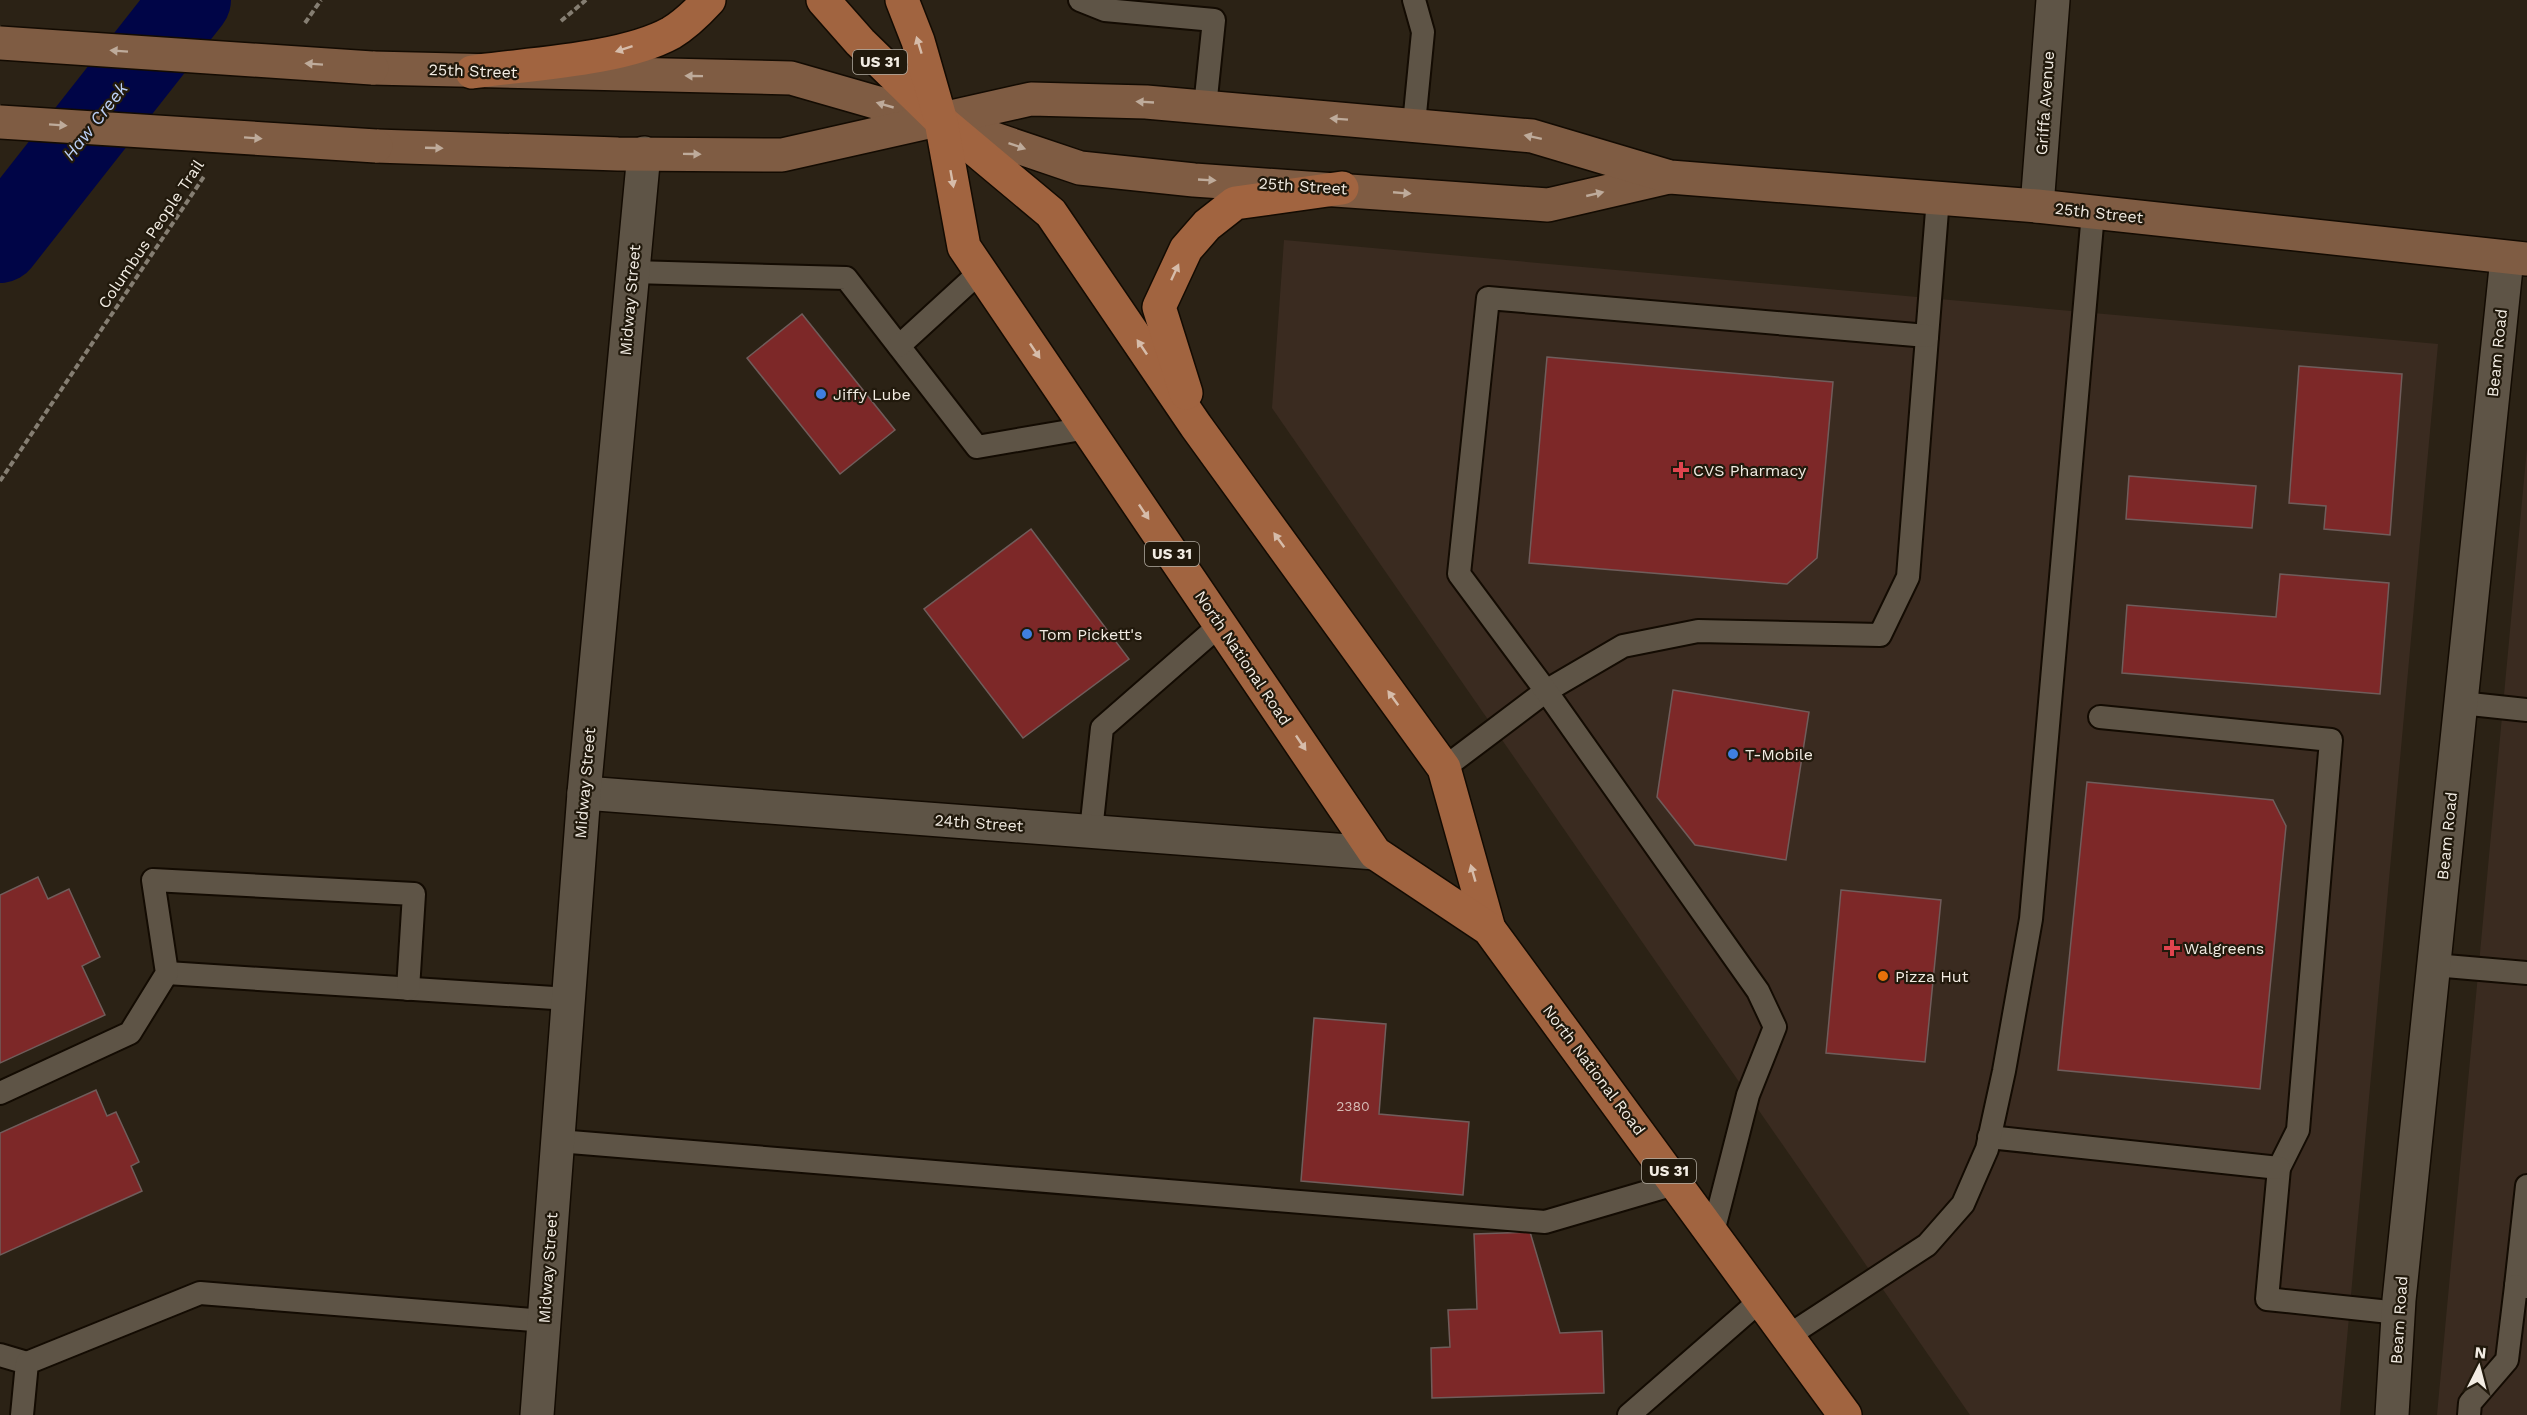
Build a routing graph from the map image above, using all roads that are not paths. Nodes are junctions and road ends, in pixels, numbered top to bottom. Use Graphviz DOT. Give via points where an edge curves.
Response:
graph roads {
  1 [pos="709,0"];
  2 [pos="823,0"];
  3 [pos="902,0"];
  4 [pos="1080,0"];
  5 [pos="1414,0"];
  6 [pos="2053,0"];
  7 [pos="0,43"];
  8 [pos="472,72"];
  9 [pos="1205,107"];
  10 [pos="941,121"];
  11 [pos="0,122"];
  12 [pos="1413,124"];
  13 [pos="644,153"];
  14 [pos="1670,177"];
  15 [pos="1342,188"];
  16 [pos="1938,198"];
  17 [pos="2037,206"];
  18 [pos="2093,213"];
  19 [pos="2517,258"];
  20 [pos="981,271"];
  21 [pos="633,272"];
  22 [pos="1927,336"];
  23 [pos="898,346"];
  24 [pos="1196,426"];
  25 [pos="1087,428"];
  26 [pos="1220,625"];
  27 [pos="1546,691"];
  28 [pos="2461,704"];
  29 [pos="2527,710"];
  30 [pos="2100,717"];
  31 [pos="1444,768"];
  32 [pos="584,793"];
  33 [pos="1091,831"];
  34 [pos="1375,853"];
  35 [pos="1489,929"];
  36 [pos="2434,965"];
  37 [pos="167,973"];
  38 [pos="2527,973"];
  39 [pos="408,989"];
  40 [pos="569,999"];
  41 [pos="0,1093"];
  42 [pos="1989,1137"];
  43 [pos="558,1141"];
  44 [pos="2279,1168"];
  45 [pos="1678,1183"];
  46 [pos="2527,1186"];
  47 [pos="1713,1232"];
  48 [pos="2522,1286"];
  49 [pos="1761,1299"];
  50 [pos="2398,1313"];
  51 [pos="544,1321"];
  52 [pos="1788,1336"];
  53 [pos="0,1355"];
  54 [pos="27,1363"];
  55 [pos="22,1415"];
  56 [pos="537,1415"];
  57 [pos="1629,1415"];
  58 [pos="1845,1415"];
  59 [pos="2392,1415"];
  60 [pos="2469,1415"];
  1 -- 8 [label="main road, one-way" via="689,21 669,34 611,53"];
  2 -- 10 [label="main road, North National Road / US 31"];
  10 -- 3 [label="main road, North National Road / US 31, one-way"];
  4 -- 9 [label="lane" via="1106,10 1214,20"];
  5 -- 12 [label="lane" via="1423,32"];
  6 -- 17 [label="street, Griffa Avenue"];
  8 -- 7 [label="main road, 25th Street, one-way, bridge"];
  10 -- 8 [label="main road, 25th Street, one-way" via="791,78"];
  9 -- 10 [label="main road, 25th Street, one-way" via="1031,99"];
  12 -- 9 [label="main road, 25th Street, one-way"];
  13 -- 10 [label="main road, 25th Street, one-way" via="782,155"];
  10 -- 15 [label="main road, 25th Street, one-way" via="1080,168 1194,180"];
  10 -- 20 [label="main road, North National Road / US 31, one-way" via="964,247"];
  24 -- 10 [label="main road, North National Road / US 31, one-way" via="1051,213"];
  11 -- 13 [label="main road, 25th Street, one-way, bridge" via="376,146"];
  14 -- 12 [label="main road, 25th Street, one-way" via="1532,136"];
  13 -- 21 [label="street, Midway Street"];
  15 -- 14 [label="main road, 25th Street, one-way" via="1548,205"];
  14 -- 16 [label="main road, 25th Street"];
  24 -- 15 [label="main road, one-way" via="1159,307 1186,249 1207,225 1235,203"];
  16 -- 17 [label="main road, 25th Street"];
  16 -- 22 [label="lane"];
  17 -- 18 [label="main road, 25th Street"];
  18 -- 19 [label="main road, 25th Street"];
  18 -- 42 [label="lane" via="2031,919"];
  19 -- 28 [label="street, Beam Road"];
  20 -- 23 [label="lane"];
  20 -- 25 [label="main road, North National Road / US 31, one-way"];
  21 -- 23 [label="lane" via="846,278"];
  21 -- 32 [label="street, Midway Street"];
  22 -- 27 [label="lane" via="1908,577 1880,635 1698,631 1623,646"];
  22 -- 27 [label="lane" via="1488,298 1459,574"];
  23 -- 25 [label="lane" via="977,447"];
  31 -- 24 [label="main road, North National Road / US 31, one-way"];
  25 -- 26 [label="main road, North National Road / US 31, one-way"];
  26 -- 33 [label="lane" via="1102,728"];
  26 -- 34 [label="main road, North National Road / US 31, one-way"];
  27 -- 31 [label="lane"];
  27 -- 47 [label="lane" via="1758,991 1775,1027 1748,1095"];
  28 -- 29 [label="lane"];
  28 -- 36 [label="street, Beam Road"];
  30 -- 44 [label="lane" via="2331,740 2298,1130"];
  35 -- 31 [label="main road, North National Road / US 31, one-way"];
  32 -- 33 [label="street, 24th Street"];
  32 -- 40 [label="street, Midway Street"];
  33 -- 34 [label="street, 24th Street"];
  34 -- 35 [label="main road, North National Road / US 31"];
  35 -- 45 [label="main road, North National Road / US 31"];
  36 -- 38 [label="lane"];
  36 -- 50 [label="street, Beam Road"];
  37 -- 39 [label="lane"];
  37 -- 39 [label="lane" via="153,880 414,894"];
  37 -- 41 [label="lane" via="130,1034"];
  39 -- 40 [label="lane"];
  40 -- 43 [label="street, Midway Street"];
  42 -- 44 [label="lane"];
  42 -- 52 [label="lane" via="1963,1204 1927,1245"];
  43 -- 45 [label="lane" via="1545,1222"];
  43 -- 51 [label="street, Midway Street"];
  44 -- 50 [label="lane" via="2267,1299"];
  45 -- 47 [label="main road, North National Road / US 31"];
  46 -- 48 [label="lane"];
  47 -- 49 [label="main road, North National Road / US 31"];
  48 -- 60 [label="lane" via="2507,1360 2470,1403"];
  49 -- 52 [label="main road, North National Road / US 31"];
  49 -- 57 [label="lane"];
  50 -- 59 [label="street, Beam Road"];
  51 -- 54 [label="lane" via="200,1293"];
  51 -- 56 [label="street, Midway Street"];
  52 -- 58 [label="main road, North National Road / US 31"];
  53 -- 54 [label="lane"];
  54 -- 55 [label="lane"];
}
